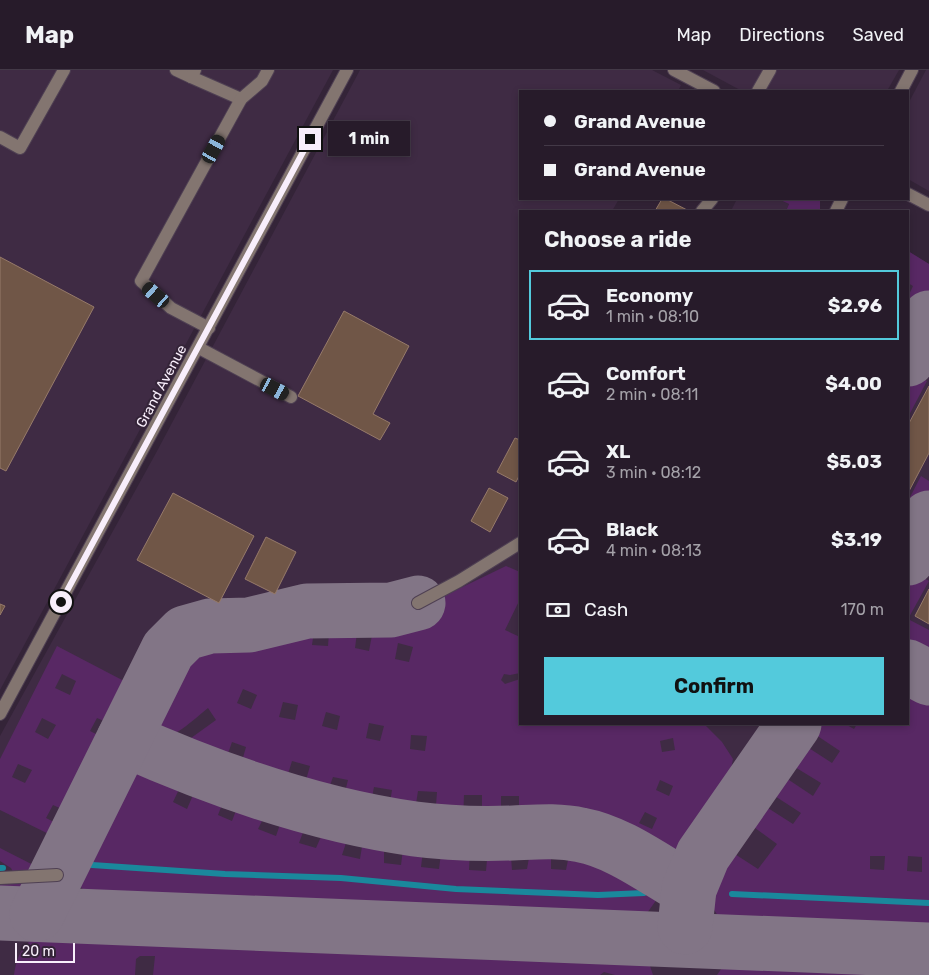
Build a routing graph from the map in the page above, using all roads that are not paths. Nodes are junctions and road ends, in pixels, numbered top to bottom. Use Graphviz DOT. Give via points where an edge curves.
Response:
graph roads {
  1 [pos="64,70"];
  2 [pos="176,70"];
  3 [pos="268,70"];
  4 [pos="347,70"];
  5 [pos="674,70"];
  6 [pos="770,70"];
  7 [pos="912,70"];
  8 [pos="193,74"];
  9 [pos="712,90"];
  10 [pos="759,90"];
  11 [pos="902,90"];
  12 [pos="241,99"];
  13 [pos="0,137"];
  14 [pos="909,195"];
  15 [pos="711,200"];
  16 [pos="929,205"];
  17 [pos="703,210"];
  18 [pos="209,328"];
  19 [pos="198,348"];
  20 [pos="290,397"];
  21 [pos="519,544"];
  22 [pos="418,603"];
  23 [pos="0,714"];
  24 [pos="57,875"];
  25 [pos="0,878"];
  1 -- 13 [label="street" via="20,148"];
  2 -- 8 [label="street"];
  3 -- 12 [label="street" via="262,81"];
  4 -- 18 [label="street, Grand Avenue"];
  5 -- 9 [label="street"];
  6 -- 10 [label="street"];
  7 -- 11 [label="street"];
  8 -- 12 [label="street"];
  12 -- 18 [label="street" via="141,282 171,308"];
  14 -- 16 [label="street"];
  15 -- 17 [label="street"];
  18 -- 19 [label="street, Grand Avenue"];
  19 -- 20 [label="street"];
  19 -- 23 [label="street, Grand Avenue"];
  21 -- 22 [label="street"];
  24 -- 25 [label="street"];
}
